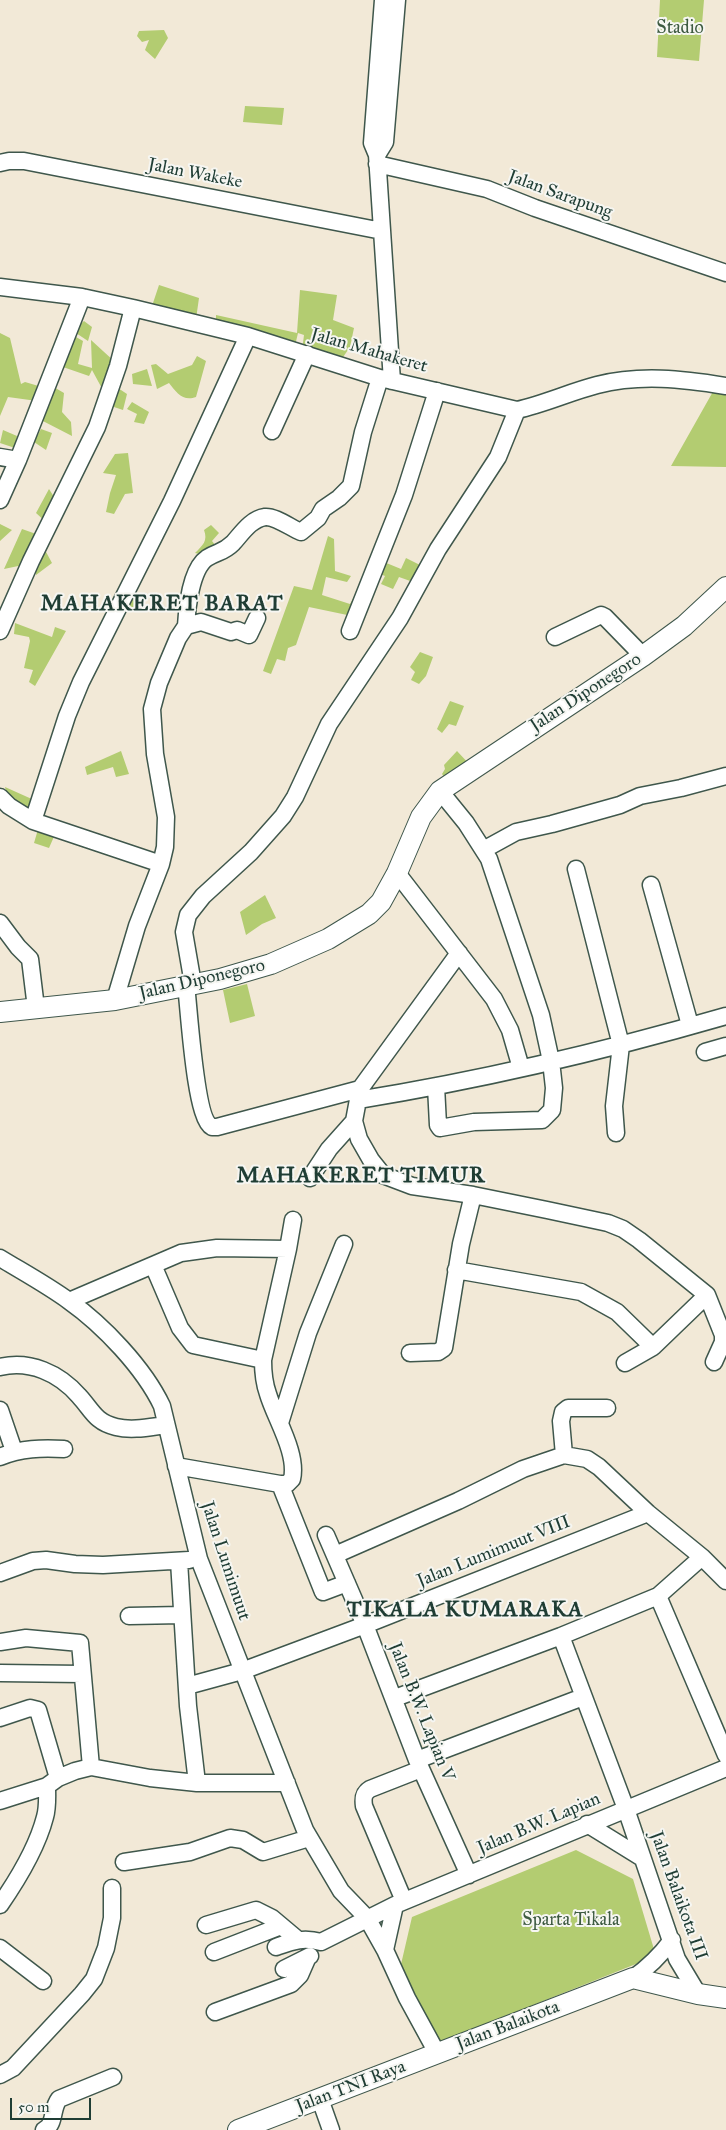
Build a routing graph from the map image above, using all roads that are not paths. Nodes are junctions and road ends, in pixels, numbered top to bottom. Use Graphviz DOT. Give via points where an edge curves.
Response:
graph roads {
  1 [pos="383,0"];
  2 [pos="397,0"];
  3 [pos="377,160"];
  4 [pos="0,163"];
  5 [pos="382,231"];
  6 [pos="726,273"];
  7 [pos="0,287"];
  8 [pos="82,297"];
  9 [pos="133,308"];
  10 [pos="248,336"];
  11 [pos="307,354"];
  12 [pos="386,379"];
  13 [pos="726,386"];
  14 [pos="437,391"];
  15 [pos="517,410"];
  16 [pos="272,431"];
  17 [pos="0,457"];
  18 [pos="18,460"];
  19 [pos="0,500"];
  20 [pos="722,596"];
  21 [pos="257,618"];
  22 [pos="186,626"];
  23 [pos="0,631"];
  24 [pos="350,631"];
  25 [pos="555,637"];
  26 [pos="643,656"];
  27 [pos="726,776"];
  28 [pos="440,792"];
  29 [pos="0,797"];
  30 [pos="33,821"];
  31 [pos="484,849"];
  32 [pos="161,864"];
  33 [pos="576,868"];
  34 [pos="397,873"];
  35 [pos="651,884"];
  36 [pos="0,923"];
  37 [pos="459,953"];
  38 [pos="190,984"];
  39 [pos="115,1000"];
  40 [pos="36,1008"];
  41 [pos="0,1012"];
  42 [pos="726,1016"];
  43 [pos="690,1025"];
  44 [pos="621,1045"];
  45 [pos="726,1046"];
  46 [pos="705,1052"];
  47 [pos="551,1061"];
  48 [pos="521,1068"];
  49 [pos="436,1086"];
  50 [pos="359,1094"];
  51 [pos="354,1121"];
  52 [pos="616,1133"];
  53 [pos="310,1178"];
  54 [pos="474,1195"];
  55 [pos="293,1220"];
  56 [pos="344,1244"];
  57 [pos="288,1250"];
  58 [pos="0,1258"];
  59 [pos="153,1264"];
  60 [pos="456,1270"];
  61 [pos="707,1296"];
  62 [pos="69,1301"];
  63 [pos="653,1347"];
  64 [pos="410,1353"];
  65 [pos="263,1360"];
  66 [pos="714,1362"];
  67 [pos="625,1363"];
  68 [pos="0,1367"];
  69 [pos="607,1408"];
  70 [pos="0,1410"];
  71 [pos="280,1423"];
  72 [pos="166,1425"];
  73 [pos="64,1449"];
  74 [pos="7,1454"];
  75 [pos="564,1455"];
  76 [pos="176,1466"];
  77 [pos="280,1484"];
  78 [pos="648,1512"];
  79 [pos="326,1535"];
  80 [pos="335,1555"];
  81 [pos="702,1557"];
  82 [pos="199,1559"];
  83 [pos="179,1562"];
  84 [pos="0,1573"];
  85 [pos="726,1581"];
  86 [pos="347,1583"];
  87 [pos="658,1596"];
  88 [pos="182,1615"];
  89 [pos="129,1616"];
  90 [pos="365,1625"];
  91 [pos="561,1636"];
  92 [pos="0,1642"];
  93 [pos="242,1671"];
  94 [pos="0,1673"];
  95 [pos="82,1674"];
  96 [pos="187,1686"];
  97 [pos="583,1697"];
  98 [pos="394,1698"];
  99 [pos="0,1718"];
  100 [pos="726,1755"];
  101 [pos="419,1764"];
  102 [pos="91,1767"];
  103 [pos="726,1768"];
  104 [pos="53,1782"];
  105 [pos="197,1783"];
  106 [pos="287,1783"];
  107 [pos="0,1802"];
  108 [pos="626,1810"];
  109 [pos="587,1824"];
  110 [pos="309,1838"];
  111 [pos="642,1858"];
  112 [pos="124,1862"];
  113 [pos="469,1876"];
  114 [pos="112,1888"];
  115 [pos="399,1903"];
  116 [pos="0,1905"];
  117 [pos="368,1918"];
  118 [pos="206,1925"];
  119 [pos="281,1926"];
  120 [pos="297,1939"];
  121 [pos="672,1940"];
  122 [pos="320,1942"];
  123 [pos="276,1947"];
  124 [pos="0,1948"];
  125 [pos="385,1950"];
  126 [pos="214,1952"];
  127 [pos="307,1959"];
  128 [pos="284,1969"];
  129 [pos="633,1978"];
  130 [pos="43,1981"];
  131 [pos="698,1994"];
  132 [pos="726,1998"];
  133 [pos="215,2012"];
  134 [pos="437,2053"];
  135 [pos="0,2075"];
  136 [pos="114,2077"];
  137 [pos="320,2099"];
  138 [pos="44,2130"];
  139 [pos="238,2130"];
  140 [pos="330,2130"];
  1 -- 3 [label="street" via="372,143"];
  2 -- 3 [label="street" via="385,142"];
  3 -- 5 [label="street"];
  3 -- 6 [label="street, Jalan Sarapung" via="487,189"];
  4 -- 5 [label="street, Jalan Wakeke" via="24,161"];
  5 -- 12 [label="street"];
  7 -- 8 [label="street, Jalan Mahakeret"];
  8 -- 9 [label="street, Jalan Mahakeret"];
  8 -- 18 [label="street"];
  9 -- 10 [label="street, Jalan Mahakeret"];
  9 -- 23 [label="street" via="97,427 30,561"];
  10 -- 11 [label="street, Jalan Mahakeret"];
  10 -- 30 [label="street" via="172,501 81,682"];
  11 -- 12 [label="street, Jalan Mahakeret"];
  11 -- 16 [label="street"];
  12 -- 14 [label="street, Jalan Mahakeret"];
  12 -- 22 [label="street" via="364,432 350,486 300,532 268,517 262,518 246,527 225,551 202,562 190,588"];
  13 -- 15 [label="street, Jalan Mahakeret" via="680,378 639,378 597,385"];
  14 -- 15 [label="street, Jalan Mahakeret"];
  14 -- 24 [label="street" via="404,495"];
  15 -- 38 [label="street" via="498,458 438,549 400,618 329,724 283,816 188,915 184,932"];
  17 -- 18 [label="street"];
  18 -- 19 [label="street"];
  20 -- 26 [label="main road, Jalan Diponegoro"];
  21 -- 22 [label="street" via="249,635 201,622"];
  22 -- 32 [label="street" via="159,683 152,709 155,754 166,817"];
  25 -- 26 [label="street" via="601,615"];
  26 -- 28 [label="main road, Jalan Diponegoro"];
  27 -- 31 [label="street" via="640,796 620,805 516,832"];
  28 -- 31 [label="street"];
  28 -- 34 [label="main road, Jalan Diponegoro" via="421,817"];
  29 -- 30 [label="street"];
  30 -- 32 [label="street"];
  31 -- 47 [label="street" via="540,1015"];
  32 -- 39 [label="street" via="137,926"];
  33 -- 44 [label="street"];
  34 -- 37 [label="street"];
  34 -- 38 [label="main road, Jalan Diponegoro" via="381,902 369,914 337,934 271,964"];
  35 -- 43 [label="street"];
  36 -- 40 [label="street" via="30,959"];
  37 -- 48 [label="street" via="494,999 510,1030"];
  37 -- 50 [label="street"];
  38 -- 39 [label="main road, Jalan Diponegoro"];
  38 -- 50 [label="street" via="196,1083 209,1126 222,1126"];
  39 -- 40 [label="main road, Jalan Diponegoro"];
  40 -- 41 [label="main road, Jalan Diponegoro"];
  42 -- 43 [label="street"];
  43 -- 44 [label="street"];
  44 -- 47 [label="street"];
  44 -- 52 [label="street" via="614,1106"];
  45 -- 46 [label="street"];
  47 -- 48 [label="street"];
  47 -- 49 [label="street" via="554,1102 552,1110 542,1120 474,1122 439,1128"];
  48 -- 49 [label="street"];
  49 -- 50 [label="street"];
  50 -- 51 [label="street"];
  51 -- 53 [label="street" via="329,1149"];
  51 -- 54 [label="street" via="359,1139 384,1174 412,1186"];
  54 -- 60 [label="street"];
  54 -- 61 [label="street" via="608,1223 623,1229"];
  55 -- 57 [label="street"];
  56 -- 71 [label="street" via="308,1333"];
  57 -- 59 [label="street" via="205,1248"];
  57 -- 65 [label="street"];
  58 -- 62 [label="street, Jalan Lumimuut"];
  59 -- 62 [label="street"];
  59 -- 65 [label="street" via="189,1342 200,1348"];
  60 -- 63 [label="street" via="581,1292 617,1312"];
  60 -- 64 [label="street" via="444,1348 438,1352"];
  61 -- 63 [label="street"];
  61 -- 66 [label="street" via="723,1342"];
  62 -- 72 [label="street, Jalan Lumimuut" via="108,1335 145,1376 162,1406"];
  63 -- 67 [label="street"];
  65 -- 71 [label="street" via="268,1395"];
  68 -- 72 [label="street" via="33,1366 47,1371 79,1395 93,1415 116,1427"];
  69 -- 75 [label="street" via="568,1408 563,1412"];
  70 -- 74 [label="street"];
  71 -- 77 [label="street" via="293,1474 289,1483"];
  72 -- 76 [label="street, Jalan Lumimuut"];
  73 -- 74 [label="street" via="43,1448"];
  75 -- 78 [label="street" via="587,1459 599,1467"];
  75 -- 80 [label="street" via="523,1469"];
  76 -- 77 [label="street"];
  76 -- 82 [label="street, Jalan Lumimuut"];
  77 -- 86 [label="street" via="323,1592"];
  78 -- 81 [label="street"];
  78 -- 90 [label="street, Jalan Lumimuut VIII"];
  79 -- 80 [label="street, Jalan B.W. Lapian V"];
  80 -- 86 [label="street, Jalan B.W. Lapian V"];
  81 -- 85 [label="street"];
  81 -- 87 [label="street"];
  82 -- 83 [label="street"];
  82 -- 93 [label="street, Jalan Lumimuut"];
  83 -- 84 [label="street" via="103,1565 46,1560 33,1561"];
  83 -- 88 [label="street"];
  86 -- 90 [label="street, Jalan B.W. Lapian V"];
  87 -- 91 [label="street"];
  87 -- 100 [label="street"];
  88 -- 89 [label="street"];
  88 -- 96 [label="street"];
  90 -- 93 [label="street, Jalan Lumimuut VIII"];
  90 -- 98 [label="street, Jalan B.W. Lapian V"];
  91 -- 97 [label="street, Jalan Balaikota III"];
  91 -- 98 [label="street"];
  92 -- 95 [label="street" via="26,1638 80,1643"];
  93 -- 96 [label="street, Jalan Lumimuut VIII"];
  93 -- 106 [label="street, Jalan Lumimuut"];
  94 -- 95 [label="street"];
  95 -- 102 [label="street"];
  96 -- 105 [label="street"];
  97 -- 101 [label="street"];
  97 -- 108 [label="street, Jalan Balaikota III"];
  98 -- 101 [label="street, Jalan B.W. Lapian V"];
  99 -- 104 [label="street" via="30,1708 38,1710"];
  101 -- 113 [label="street, Jalan B.W. Lapian V"];
  101 -- 115 [label="street" via="366,1791 364,1795 364,1806"];
  102 -- 104 [label="street"];
  102 -- 105 [label="street"];
  103 -- 108 [label="street, Jalan B.W. Lapian"];
  104 -- 107 [label="street"];
  104 -- 116 [label="street" via="38,1836"];
  105 -- 106 [label="street"];
  106 -- 110 [label="street, Jalan Lumimuut"];
  108 -- 109 [label="street, Jalan B.W. Lapian"];
  108 -- 111 [label="street, Jalan Balaikota III"];
  109 -- 111 [label="street"];
  109 -- 113 [label="street, Jalan B.W. Lapian"];
  110 -- 112 [label="street" via="263,1852 243,1840 230,1838 190,1852"];
  110 -- 117 [label="street, Jalan Lumimuut" via="341,1891"];
  111 -- 121 [label="street, Jalan Balaikota III"];
  113 -- 115 [label="street, Jalan B.W. Lapian"];
  114 -- 135 [label="street" via="112,1918 106,1948 94,1979 13,2068"];
  115 -- 117 [label="street, Jalan B.W. Lapian"];
  115 -- 125 [label="street"];
  117 -- 122 [label="street, Jalan B.W. Lapian"];
  117 -- 125 [label="street, Jalan Balaikota"];
  118 -- 119 [label="street" via="256,1910"];
  119 -- 120 [label="street"];
  119 -- 126 [label="street"];
  120 -- 122 [label="street"];
  120 -- 123 [label="street"];
  121 -- 129 [label="street" via="648,1968"];
  121 -- 131 [label="street, Jalan Balaikota III" via="682,1969"];
  122 -- 127 [label="street"];
  124 -- 130 [label="street"];
  125 -- 134 [label="street, Jalan Balaikota"];
  127 -- 128 [label="street"];
  127 -- 133 [label="street" via="300,1975 291,1984"];
  129 -- 131 [label="main road"];
  129 -- 134 [label="main road, Jalan Balaikota"];
  131 -- 132 [label="main road"];
  134 -- 137 [label="main road, Jalan TNI Raya"];
  136 -- 138 [label="street" via="59,2099 51,2124"];
  137 -- 139 [label="main road, Jalan TNI Raya"];
  137 -- 140 [label="street"];
}
